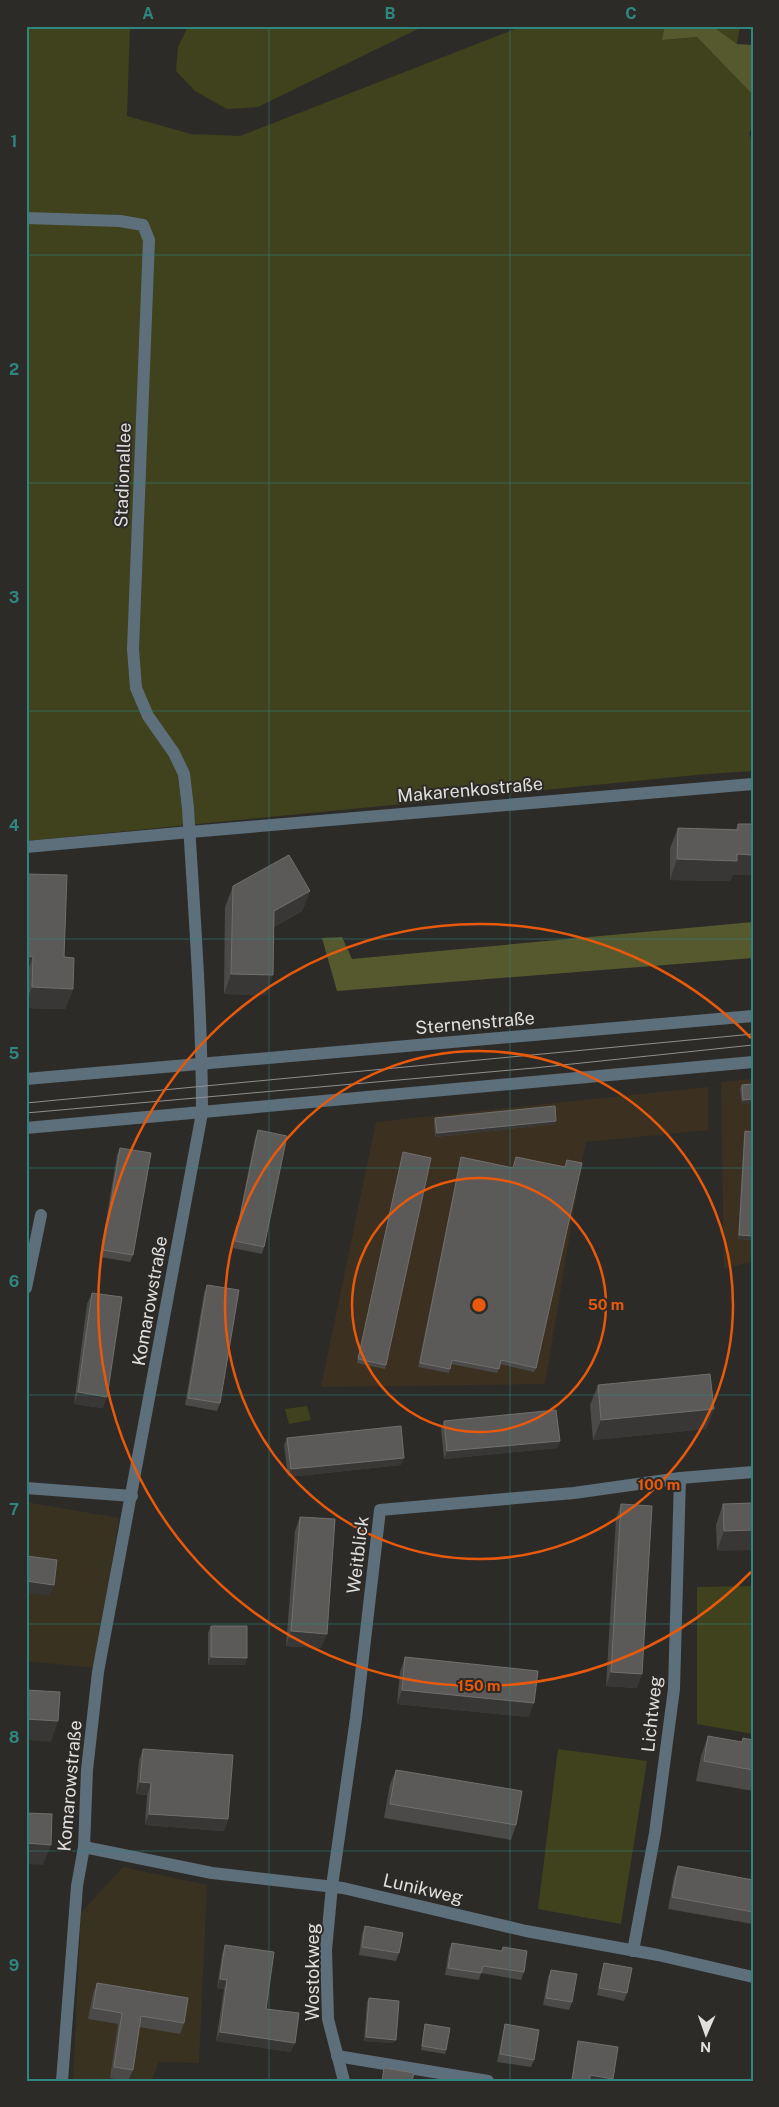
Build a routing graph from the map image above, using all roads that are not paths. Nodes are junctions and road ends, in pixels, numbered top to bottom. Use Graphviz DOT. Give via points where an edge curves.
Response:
graph roads {
  1 [pos="26,218"];
  2 [pos="753,784"];
  3 [pos="190,832"];
  4 [pos="26,848"];
  5 [pos="753,1016"];
  6 [pos="753,1062"];
  7 [pos="200,1065"];
  8 [pos="26,1079"];
  9 [pos="202,1113"];
  10 [pos="26,1128"];
  11 [pos="41,1216"];
  12 [pos="26,1288"];
  13 [pos="753,1472"];
  14 [pos="680,1478"];
  15 [pos="26,1488"];
  16 [pos="132,1496"];
  17 [pos="84,1847"];
  18 [pos="332,1886"];
  19 [pos="633,1951"];
  20 [pos="753,1977"];
  21 [pos="337,2056"];
  22 [pos="62,2081"];
  23 [pos="344,2081"];
  24 [pos="488,2081"];
  1 -- 3 [label="street, Stadionallee" via="120,221 143,226 149,240 133,649 136,688 148,716 174,753 184,774"];
  2 -- 3 [label="street, Makarenkostraße"];
  3 -- 4 [label="street, Makarenkostraße"];
  3 -- 7 [label="street" via="202,1024"];
  5 -- 7 [label="street, Sternenstraße"];
  6 -- 9 [label="street"];
  7 -- 8 [label="street, Sternenstraße"];
  7 -- 9 [label="street"];
  9 -- 10 [label="street"];
  9 -- 16 [label="street, Komarowstraße"];
  11 -- 12 [label="street"];
  13 -- 14 [label="street, Weitblick"];
  14 -- 18 [label="street, Weitblick" via="574,1493 380,1510 356,1718"];
  14 -- 19 [label="street, Lichtweg" via="674,1689 655,1833"];
  15 -- 16 [label="street"];
  16 -- 17 [label="street, Komarowstraße" via="98,1672 87,1770"];
  17 -- 18 [label="street, Lunikweg" via="212,1873"];
  17 -- 22 [label="street, Komarowstraße" via="77,1886"];
  18 -- 19 [label="street, Lunikweg" via="526,1931"];
  18 -- 21 [label="street, Wostokweg" via="326,1950 328,2019"];
  19 -- 20 [label="street, Lunikweg"];
  21 -- 23 [label="street, Wostokweg"];
  21 -- 24 [label="street"];
}
